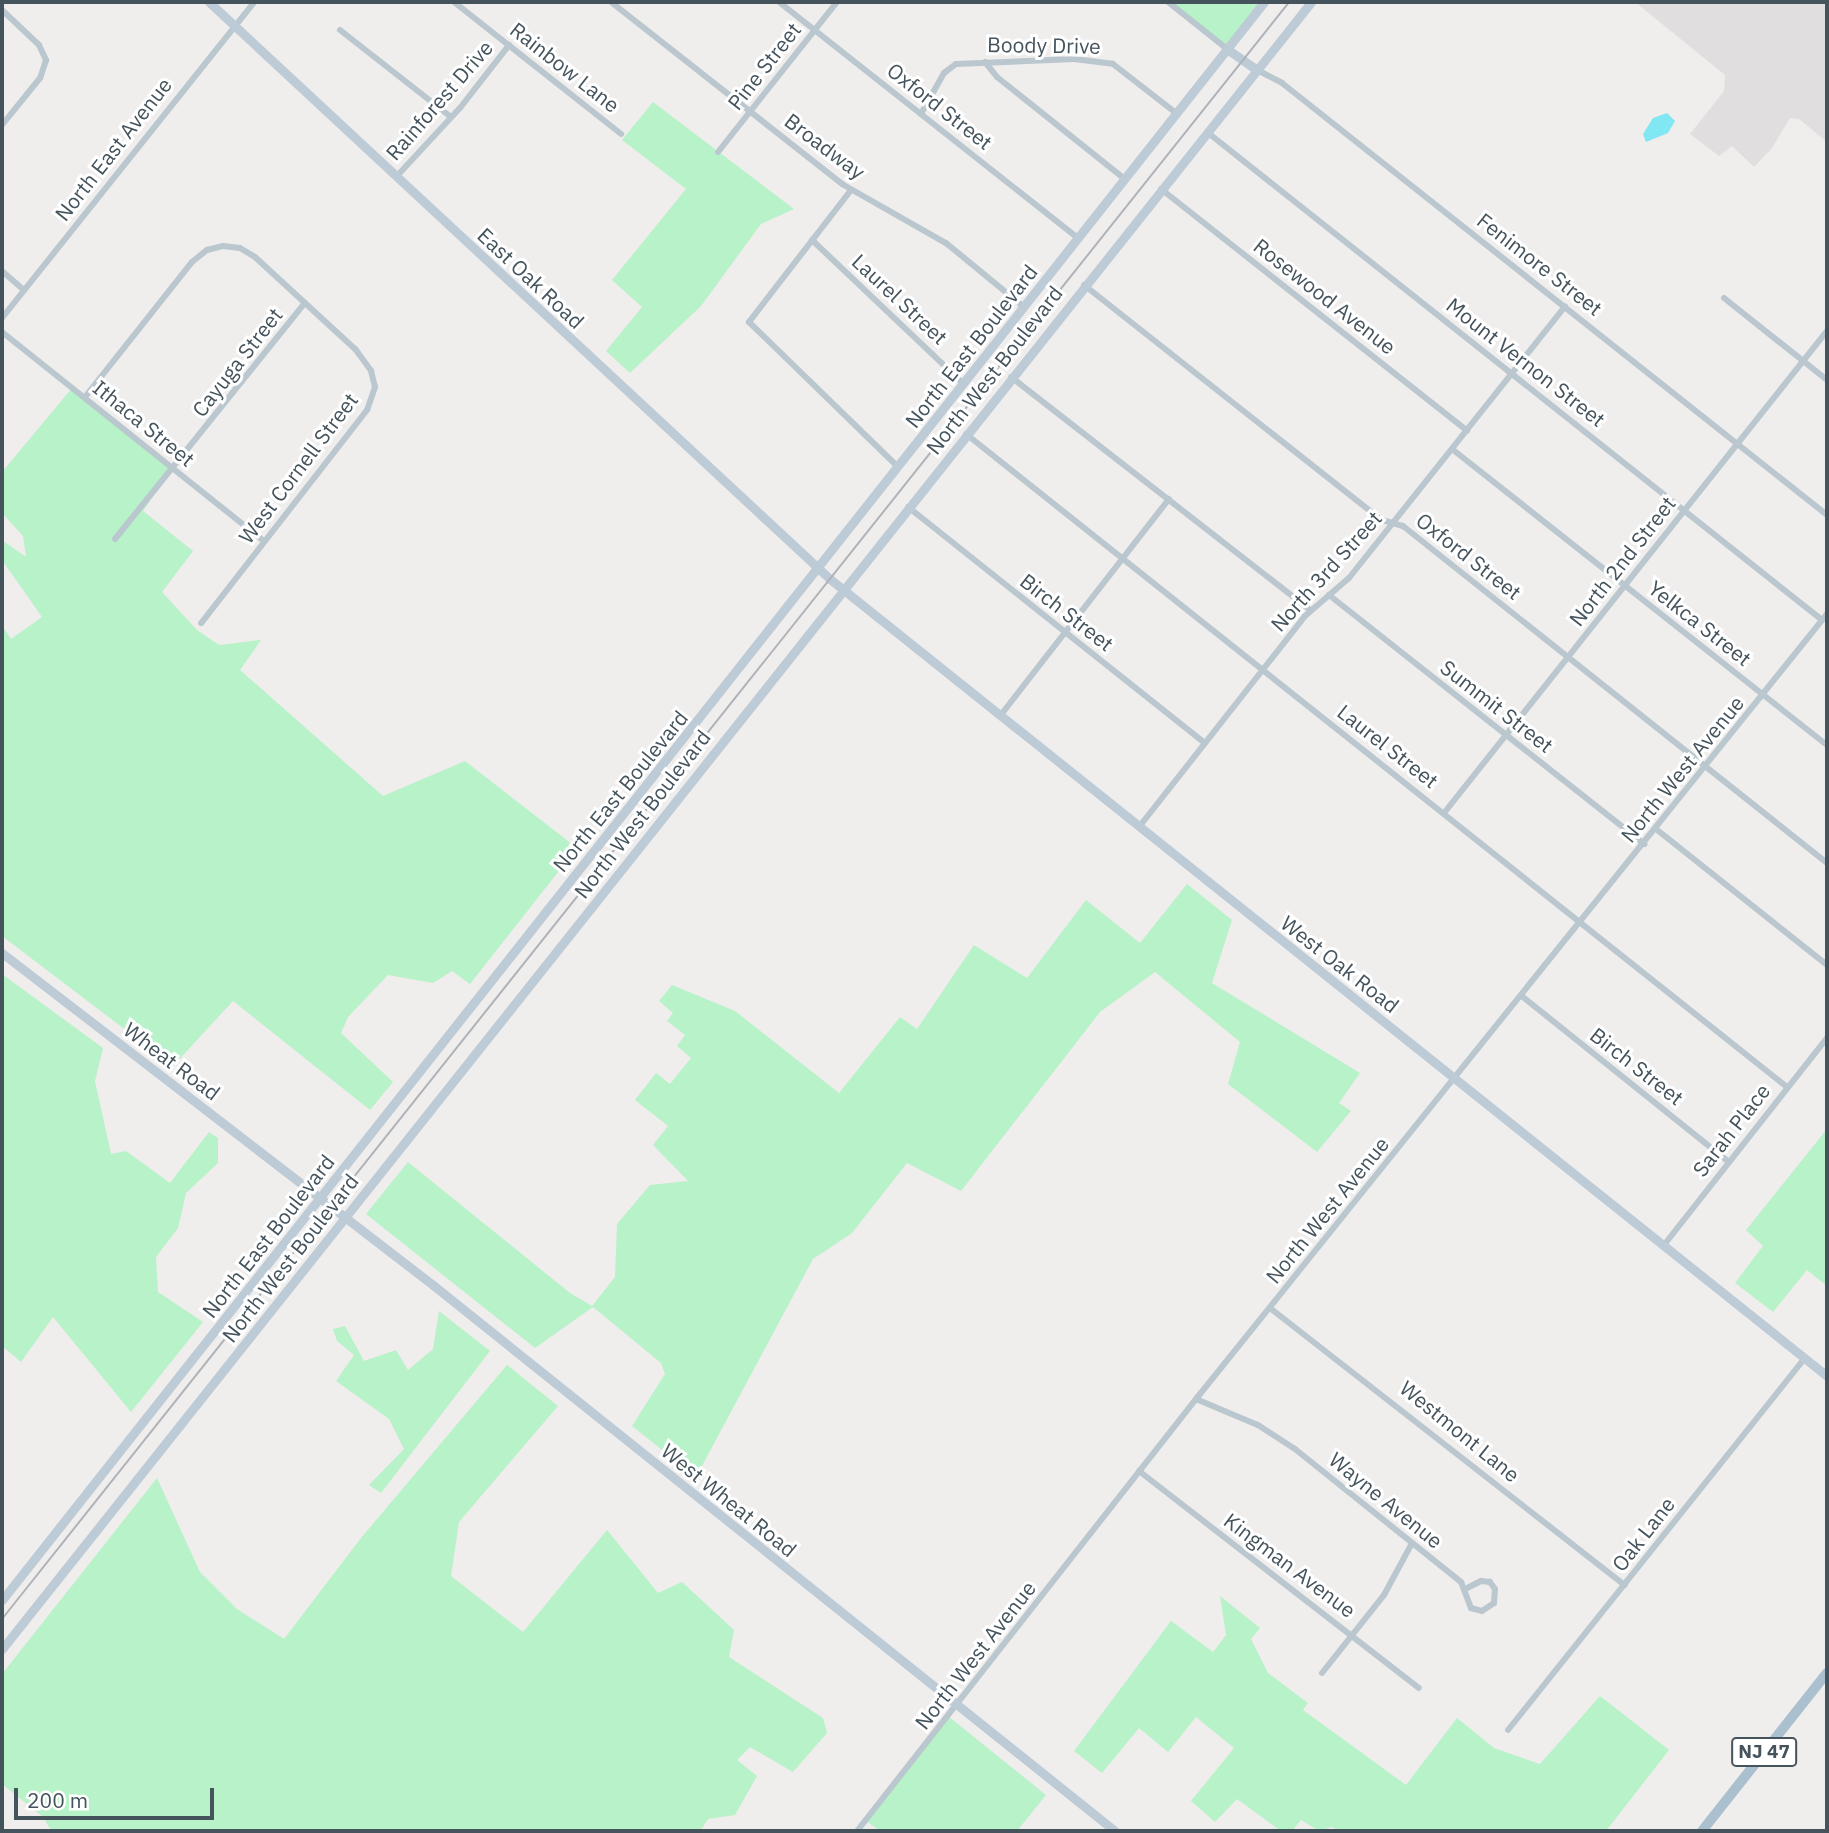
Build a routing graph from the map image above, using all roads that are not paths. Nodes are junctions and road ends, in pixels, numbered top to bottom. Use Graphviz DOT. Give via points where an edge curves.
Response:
graph roads {
  1 [pos="209,2"];
  2 [pos="254,2"];
  3 [pos="454,2"];
  4 [pos="611,2"];
  5 [pos="779,2"];
  6 [pos="837,2"];
  7 [pos="1168,2"];
  8 [pos="1264,2"];
  9 [pos="1311,2"];
  10 [pos="2,10"];
  11 [pos="234,25"];
  12 [pos="340,30"];
  13 [pos="815,30"];
  14 [pos="509,45"];
  15 [pos="1227,49"];
  16 [pos="985,62"];
  17 [pos="1257,70"];
  18 [pos="751,112"];
  19 [pos="1176,113"];
  20 [pos="921,114"];
  21 [pos="451,117"];
  22 [pos="2,125"];
  23 [pos="1207,132"];
  24 [pos="621,134"];
  25 [pos="718,152"];
  26 [pos="396,177"];
  27 [pos="1125,179"];
  28 [pos="1161,189"];
  29 [pos="851,190"];
  30 [pos="1078,238"];
  31 [pos="812,240"];
  32 [pos="2,271"];
  33 [pos="1084,285"];
  34 [pos="24,290"];
  35 [pos="1724,298"];
  36 [pos="305,303"];
  37 [pos="1565,306"];
  38 [pos="1024,307"];
  39 [pos="2,318"];
  40 [pos="1827,331"];
  41 [pos="2,332"];
  42 [pos="1803,361"];
  43 [pos="1512,373"];
  44 [pos="1011,377"];
  45 [pos="1827,380"];
  46 [pos="964,384"];
  47 [pos="85,397"];
  48 [pos="1467,431"];
  49 [pos="966,434"];
  50 [pos="1737,444"];
  51 [pos="1452,449"];
  52 [pos="898,467"];
  53 [pos="174,469"];
  54 [pos="1170,499"];
  55 [pos="908,507"];
  56 [pos="1684,510"];
  57 [pos="1827,515"];
  58 [pos="1394,522"];
  59 [pos="115,539"];
  60 [pos="264,541"];
  61 [pos="1123,559"];
  62 [pos="818,569"];
  63 [pos="830,579"];
  64 [pos="1624,586"];
  65 [pos="842,590"];
  66 [pos="1329,595"];
  67 [pos="1310,610"];
  68 [pos="1825,617"];
  69 [pos="201,623"];
  70 [pos="1065,632"];
  71 [pos="1568,657"];
  72 [pos="1262,669"];
  73 [pos="1763,695"];
  74 [pos="1000,716"];
  75 [pos="1505,735"];
  76 [pos="1205,743"];
  77 [pos="1827,745"];
  78 [pos="1706,766"];
  79 [pos="1444,813"];
  80 [pos="1139,827"];
  81 [pos="1656,829"];
  82 [pos="1644,845"];
  83 [pos="1827,863"];
  84 [pos="1582,923"];
  85 [pos="2,953"];
  86 [pos="1827,965"];
  87 [pos="1523,997"];
  88 [pos="1827,1038"];
  89 [pos="1457,1079"];
  90 [pos="1787,1087"];
  91 [pos="1729,1162"];
  92 [pos="321,1198"];
  93 [pos="345,1217"];
  94 [pos="1664,1245"];
  95 [pos="1270,1308"];
  96 [pos="1805,1358"];
  97 [pos="1827,1376"];
  98 [pos="1196,1399"];
  99 [pos="1139,1471"];
  100 [pos="1412,1544"];
  101 [pos="1625,1585"];
  102 [pos="1467,1588"];
  103 [pos="2,1600"];
  104 [pos="1351,1633"];
  105 [pos="2,1649"];
  106 [pos="1322,1673"];
  107 [pos="1827,1673"];
  108 [pos="1419,1688"];
  109 [pos="958,1705"];
  110 [pos="1508,1730"];
  111 [pos="857,1831"];
  112 [pos="1115,1831"];
  113 [pos="1702,1831"];
  1 -- 11 [label="main road, East Oak Road"];
  2 -- 11 [label="street, North East Avenue"];
  3 -- 14 [label="street, Rainbow Lane"];
  4 -- 18 [label="street, Broadway"];
  5 -- 13 [label="street, Oxford Street"];
  6 -- 13 [label="street, Pine Street"];
  7 -- 15 [label="street"];
  8 -- 15 [label="main road, North East Boulevard"];
  9 -- 17 [label="main road, North West Boulevard"];
  10 -- 22 [label="street" via="39,45 46,60 40,78"];
  11 -- 26 [label="main road, East Oak Road"];
  11 -- 34 [label="street, North East Avenue"];
  12 -- 21 [label="street"];
  13 -- 18 [label="street, Pine Street"];
  13 -- 20 [label="street, Oxford Street"];
  14 -- 21 [label="street, Rainforest Drive"];
  14 -- 24 [label="street, Rainbow Lane"];
  15 -- 17 [label="main road, Fenimore Street"];
  15 -- 19 [label="main road, North East Boulevard"];
  16 -- 19 [label="street, Boody Drive" via="1105,60"];
  16 -- 20 [label="street, Boody Drive" via="961,62 947,69"];
  16 -- 27 [label="street" via="997,77"];
  17 -- 23 [label="main road, North West Boulevard"];
  17 -- 37 [label="street, Fenimore Street" via="1282,83"];
  18 -- 25 [label="street, Pine Street"];
  18 -- 29 [label="street, Broadway"];
  19 -- 27 [label="main road, North East Boulevard"];
  20 -- 30 [label="street, Oxford Street"];
  21 -- 26 [label="street, Rainforest Drive"];
  23 -- 28 [label="main road, North West Boulevard"];
  23 -- 43 [label="street, Mount Vernon Street"];
  26 -- 62 [label="main road, East Oak Road"];
  27 -- 30 [label="main road, North East Boulevard"];
  28 -- 33 [label="main road, North West Boulevard"];
  28 -- 48 [label="street, Rosewood Avenue"];
  29 -- 31 [label="street"];
  29 -- 38 [label="street, Broadway" via="937,237"];
  30 -- 38 [label="main road, North East Boulevard"];
  31 -- 46 [label="street, Laurel Street"];
  31 -- 52 [label="street" via="751,316 751,327"];
  32 -- 34 [label="street"];
  33 -- 44 [label="main road, North West Boulevard"];
  33 -- 58 [label="street, Oxford Street" via="1362,505 1382,520"];
  34 -- 39 [label="street, North East Avenue"];
  35 -- 42 [label="street"];
  36 -- 47 [label="street, West Cornell Street" via="248,251 232,246 206,250 184,271"];
  36 -- 53 [label="street, Cayuga Street"];
  36 -- 60 [label="street, West Cornell Street" via="361,356 375,387 368,410"];
  37 -- 43 [label="street, North 3rd Street"];
  37 -- 50 [label="street, Fenimore Street"];
  38 -- 46 [label="main road, North East Boulevard"];
  40 -- 42 [label="street, North 2nd Street"];
  41 -- 47 [label="street, Ithaca Street"];
  42 -- 45 [label="street"];
  42 -- 50 [label="street, North 2nd Street"];
  43 -- 48 [label="street, North 3rd Street"];
  43 -- 56 [label="street, Mount Vernon Street"];
  44 -- 49 [label="main road, North West Boulevard"];
  44 -- 54 [label="street"];
  46 -- 52 [label="main road, North East Boulevard"];
  47 -- 53 [label="street, Ithaca Street"];
  48 -- 51 [label="street, North 3rd Street"];
  49 -- 55 [label="main road, North West Boulevard"];
  49 -- 61 [label="street, Laurel Street"];
  50 -- 56 [label="street, North 2nd Street"];
  50 -- 57 [label="street, Fenimore Street"];
  51 -- 58 [label="street, North 3rd Street"];
  51 -- 64 [label="street, Yelkca Street"];
  52 -- 62 [label="main road, North East Boulevard"];
  53 -- 59 [label="street, Cayuga Street"];
  53 -- 60 [label="street, Ithaca Street"];
  54 -- 61 [label="street"];
  54 -- 67 [label="street"];
  55 -- 65 [label="main road, North West Boulevard"];
  55 -- 70 [label="street, Birch Street"];
  56 -- 64 [label="street, North 2nd Street"];
  56 -- 68 [label="street, Mount Vernon Street"];
  58 -- 66 [label="street, North 3rd Street"];
  58 -- 71 [label="street, Oxford Street"];
  60 -- 69 [label="street, West Cornell Street"];
  61 -- 70 [label="street"];
  61 -- 72 [label="street, Laurel Street"];
  62 -- 63 [label="main road, East Oak Road"];
  62 -- 92 [label="main road, North East Boulevard"];
  63 -- 65 [label="main road, West Oak Road"];
  64 -- 71 [label="street, North 2nd Street"];
  64 -- 73 [label="street, Yelkca Street"];
  65 -- 74 [label="main road, West Oak Road"];
  65 -- 93 [label="main road, North West Boulevard"];
  66 -- 67 [label="street, North 3rd Street"];
  66 -- 75 [label="street, Summit Street"];
  67 -- 72 [label="street, North 3rd Street"];
  68 -- 73 [label="street, North West Avenue"];
  70 -- 74 [label="street"];
  70 -- 76 [label="street, Birch Street"];
  71 -- 75 [label="street, North 2nd Street"];
  71 -- 78 [label="street, Oxford Street"];
  72 -- 76 [label="street, North 3rd Street"];
  72 -- 79 [label="street, Laurel Street"];
  73 -- 77 [label="street, Yelkca Street"];
  73 -- 78 [label="street, North West Avenue"];
  74 -- 80 [label="main road, West Oak Road"];
  75 -- 79 [label="street, North 2nd Street"];
  75 -- 82 [label="street, Summit Street"];
  76 -- 80 [label="street, North 3rd Street"];
  78 -- 81 [label="street, North West Avenue"];
  78 -- 83 [label="street, Oxford Street"];
  79 -- 84 [label="street, Laurel Street"];
  80 -- 89 [label="main road, West Oak Road"];
  81 -- 82 [label="street, North West Avenue"];
  81 -- 86 [label="street"];
  82 -- 84 [label="street, North West Avenue"];
  84 -- 87 [label="street, North West Avenue"];
  84 -- 90 [label="street, Laurel Street"];
  85 -- 92 [label="main road, Wheat Road"];
  87 -- 89 [label="street, North West Avenue"];
  87 -- 91 [label="street, Birch Street"];
  88 -- 90 [label="street, Sarah Place"];
  89 -- 94 [label="main road, West Oak Road"];
  89 -- 95 [label="street, North West Avenue"];
  90 -- 91 [label="street, Sarah Place"];
  91 -- 94 [label="street, Sarah Place"];
  92 -- 93 [label="main road, West Wheat Road"];
  92 -- 103 [label="main road, North East Boulevard"];
  93 -- 105 [label="main road, North West Boulevard"];
  93 -- 109 [label="main road, West Wheat Road"];
  94 -- 96 [label="main road, West Oak Road"];
  95 -- 98 [label="street, North West Avenue"];
  95 -- 101 [label="street, Westmont Lane" via="1361,1374"];
  96 -- 97 [label="main road, West Oak Road"];
  96 -- 101 [label="street, Oak Lane"];
  98 -- 99 [label="street, North West Avenue"];
  98 -- 100 [label="street, Wayne Avenue" via="1277,1436"];
  99 -- 104 [label="street, Kingman Avenue"];
  99 -- 109 [label="street, North West Avenue"];
  100 -- 102 [label="street, Wayne Avenue" via="1461,1582 1471,1608 1482,1611 1494,1603 1495,1589 1490,1582"];
  100 -- 104 [label="street" via="1384,1595"];
  101 -- 110 [label="street, Oak Lane"];
  104 -- 106 [label="street"];
  104 -- 108 [label="street, Kingman Avenue"];
  107 -- 113 [label="main road, NJ 47"];
  109 -- 111 [label="street, North West Avenue"];
  109 -- 112 [label="main road, West Wheat Road"];
}
